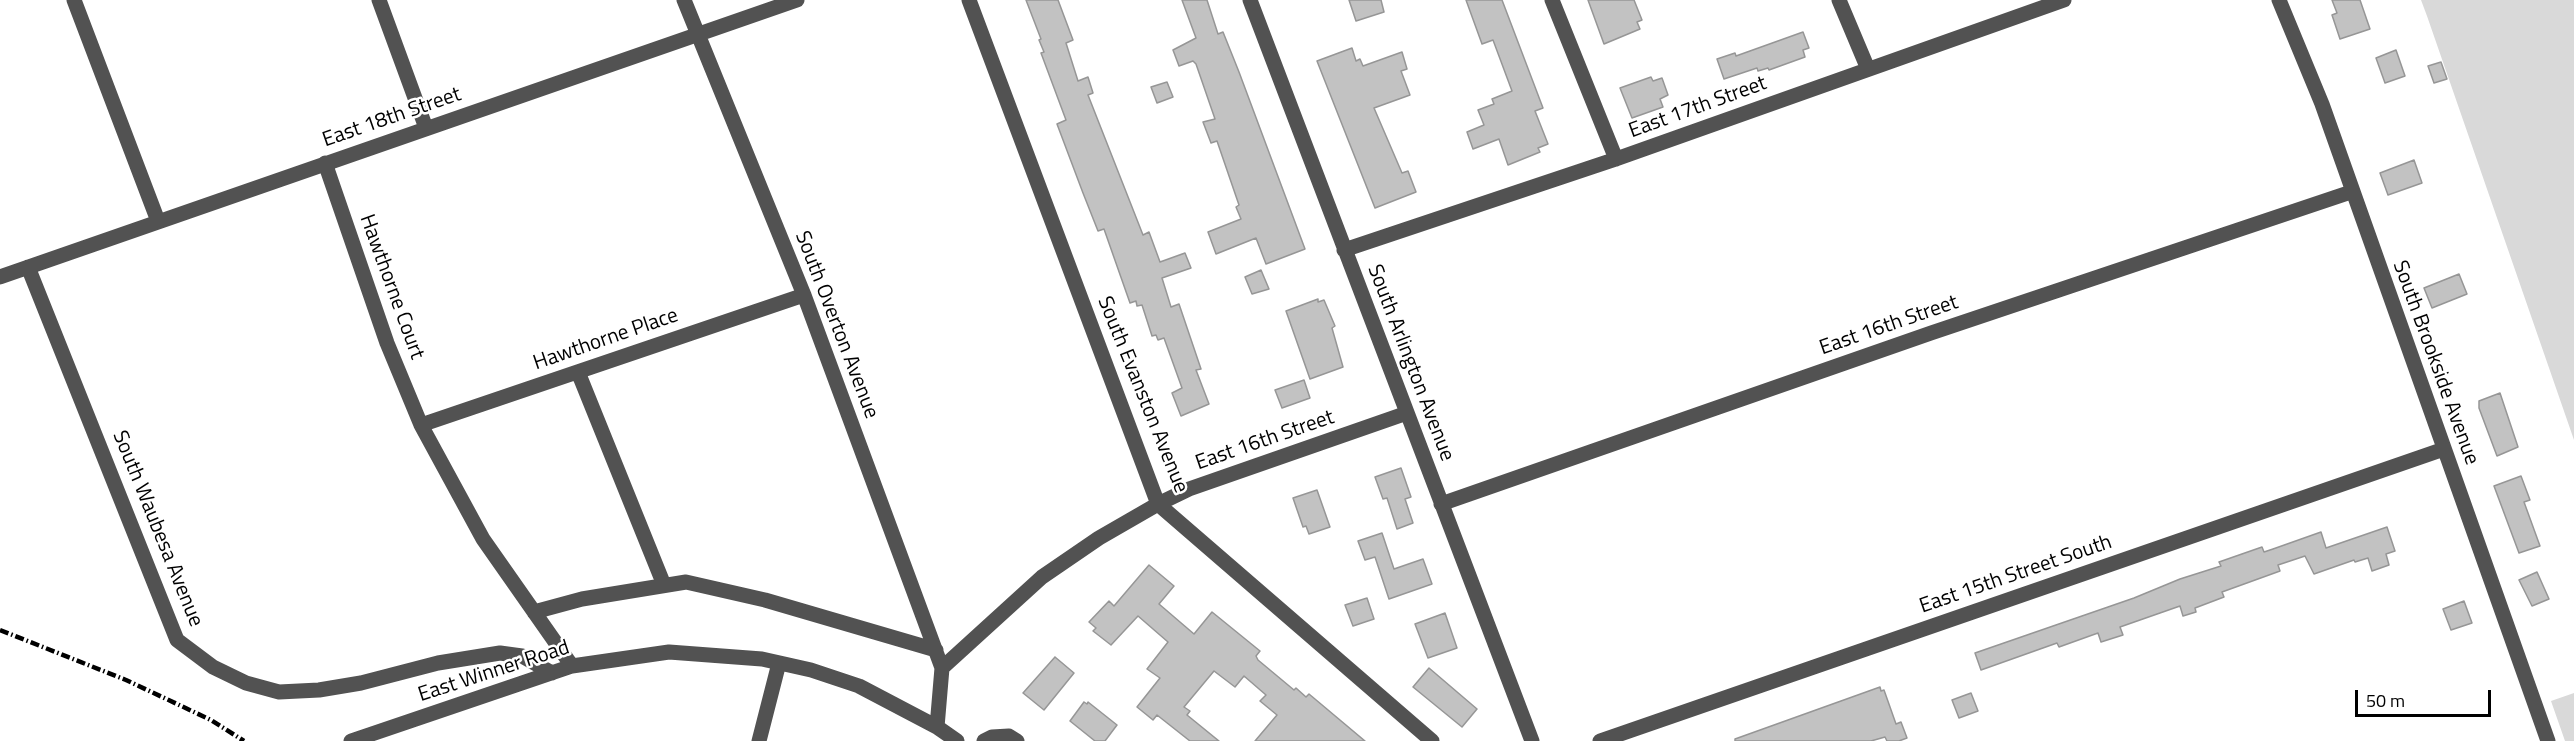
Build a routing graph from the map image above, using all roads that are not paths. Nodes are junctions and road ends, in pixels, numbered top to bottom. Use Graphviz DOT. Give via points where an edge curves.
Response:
graph roads {
  1 [pos="74,0"];
  2 [pos="379,0"];
  3 [pos="684,0"];
  4 [pos="797,0"];
  5 [pos="969,0"];
  6 [pos="1250,0"];
  7 [pos="1552,0"];
  8 [pos="1839,0"];
  9 [pos="2064,0"];
  10 [pos="2279,0"];
  11 [pos="699,35"];
  12 [pos="1868,69"];
  13 [pos="426,128"];
  14 [pos="1616,159"];
  15 [pos="325,163"];
  16 [pos="2352,192"];
  17 [pos="158,221"];
  18 [pos="1344,250"];
  19 [pos="28,267"];
  20 [pos="0,277"];
  21 [pos="804,296"];
  22 [pos="578,372"];
  23 [pos="1407,414"];
  24 [pos="421,425"];
  25 [pos="2445,449"];
  26 [pos="1158,504"];
  27 [pos="1441,504"];
  28 [pos="664,585"];
  29 [pos="534,612"];
  30 [pos="936,650"];
  31 [pos="779,663"];
  32 [pos="572,666"];
  33 [pos="942,668"];
  34 [pos="552,673"];
  35 [pos="937,727"];
  36 [pos="351,741"];
  37 [pos="759,741"];
  38 [pos="957,741"];
  39 [pos="984,741"];
  40 [pos="1017,741"];
  41 [pos="1432,741"];
  42 [pos="1532,741"];
  43 [pos="1600,741"];
  44 [pos="2548,741"];
  1 -- 17 [label="street"];
  2 -- 13 [label="street"];
  3 -- 11 [label="street, South Overton Avenue"];
  4 -- 11 [label="street, East 18th Street"];
  5 -- 26 [label="street, South Evanston Avenue"];
  6 -- 18 [label="street, South Arlington Avenue"];
  7 -- 14 [label="street"];
  8 -- 12 [label="street"];
  9 -- 12 [label="street, East 17th Street"];
  10 -- 16 [label="street, South Brookside Avenue" via="2322,104"];
  11 -- 13 [label="street, East 18th Street"];
  11 -- 21 [label="street, South Overton Avenue"];
  12 -- 14 [label="street, East 17th Street"];
  13 -- 15 [label="street, East 18th Street"];
  14 -- 18 [label="street, East 17th Street"];
  15 -- 17 [label="street, East 18th Street"];
  15 -- 24 [label="street, Hawthorne Court" via="387,344"];
  16 -- 25 [label="street, South Brookside Avenue"];
  16 -- 27 [label="street, East 16th Street" via="1931,333"];
  17 -- 19 [label="street, East 18th Street"];
  18 -- 23 [label="street, South Arlington Avenue"];
  19 -- 20 [label="street, East 18th Street"];
  19 -- 34 [label="street, South Waubesa Avenue" via="177,640 213,667 246,683 279,692 319,690 500,653 522,656"];
  21 -- 22 [label="street, Hawthorne Place"];
  21 -- 30 [label="street, South Overton Avenue"];
  22 -- 24 [label="street, Hawthorne Place"];
  22 -- 28 [label="street"];
  23 -- 26 [label="street, East 16th Street" via="1189,489"];
  23 -- 27 [label="street, South Arlington Avenue"];
  24 -- 29 [label="street, Hawthorne Court" via="483,539"];
  25 -- 43 [label="street, East 15th Street South"];
  25 -- 44 [label="street, South Brookside Avenue"];
  26 -- 33 [label="street, East 16th Street" via="1042,577"];
  26 -- 41 [label="street, South Evanston Avenue"];
  27 -- 42 [label="street, South Arlington Avenue"];
  28 -- 29 [label="street"];
  28 -- 30 [label="street" via="686,582 726,590"];
  29 -- 32 [label="street, Hawthorne Court"];
  30 -- 33 [label="street, South Overton Avenue"];
  31 -- 32 [label="street, East Winner Road" via="669,652"];
  31 -- 35 [label="street, East Winner Road" via="860,686"];
  31 -- 37 [label="street"];
  32 -- 34 [label="street, East Winner Road"];
  33 -- 35 [label="street"];
  34 -- 36 [label="street, East Winner Road"];
  35 -- 38 [label="street, East Winner Road"];
  39 -- 40 [label="street" via="1009,736"];
}
